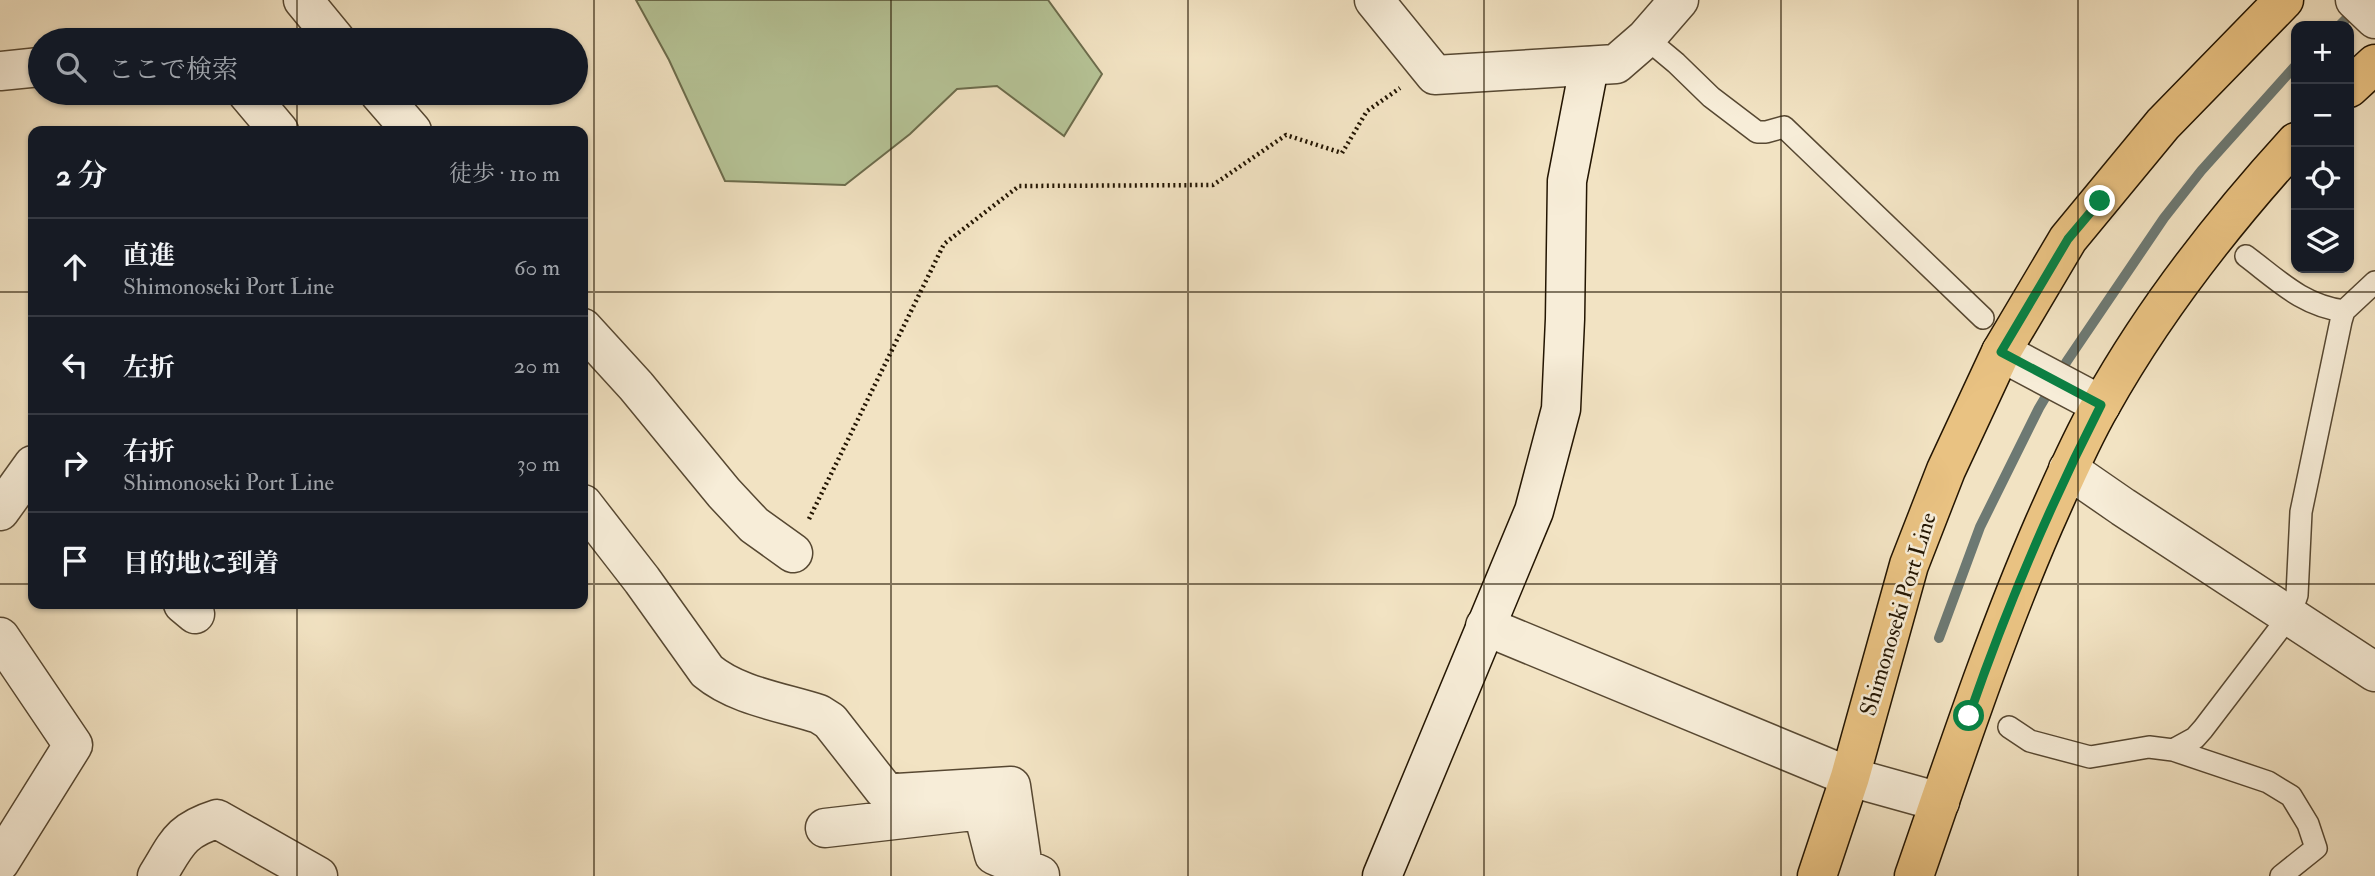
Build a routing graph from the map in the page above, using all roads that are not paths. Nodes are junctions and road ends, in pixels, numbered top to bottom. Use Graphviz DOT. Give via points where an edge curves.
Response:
graph roads {
  1 [pos="303,0"];
  2 [pos="1374,0"];
  3 [pos="1679,0"];
  4 [pos="2284,0"];
  5 [pos="2355,0"];
  6 [pos="2375,19"];
  7 [pos="326,28"];
  8 [pos="1646,38"];
  9 [pos="2375,64"];
  10 [pos="1588,67"];
  11 [pos="28,68"];
  12 [pos="0,71"];
  13 [pos="2353,84"];
  14 [pos="257,105"];
  15 [pos="389,105"];
  16 [pos="275,126"];
  17 [pos="408,126"];
  18 [pos="2292,147"];
  19 [pos="2246,256"];
  20 [pos="2375,282"];
  21 [pos="2344,311"];
  22 [pos="1983,318"];
  23 [pos="588,334"];
  24 [pos="2017,361"];
  25 [pos="2089,399"];
  26 [pos="2068,469"];
  27 [pos="28,473"];
  28 [pos="588,510"];
  29 [pos="0,511"];
  30 [pos="793,553"];
  31 [pos="2290,615"];
  32 [pos="1485,626"];
  33 [pos="0,637"];
  34 [pos="2375,672"];
  35 [pos="2008,727"];
  36 [pos="2173,750"];
  37 [pos="1850,777"];
  38 [pos="1940,802"];
  39 [pos="825,828"];
  40 [pos="0,862"];
  41 [pos="1033,872"];
  42 [pos="157,876"];
  43 [pos="318,876"];
  44 [pos="1381,876"];
  45 [pos="1817,876"];
  46 [pos="1914,876"];
  47 [pos="2281,876"];
  1 -- 7 [label="street"];
  2 -- 10 [label="street" via="1435,75"];
  3 -- 8 [label="street"];
  4 -- 24 [label="main road, Shimonoseki Port Line" via="2162,124 2068,239"];
  5 -- 6 [label="street"];
  8 -- 10 [label="street" via="1616,64"];
  8 -- 22 [label="lane" via="1757,132 1784,127"];
  9 -- 13 [label="main road"];
  10 -- 32 [label="street" via="1567,181 1561,409 1534,511"];
  11 -- 12 [label="street"];
  14 -- 16 [label="street"];
  15 -- 17 [label="street"];
  18 -- 25 [label="main road" via="2218,232"];
  19 -- 21 [label="lane" via="2313,304"];
  20 -- 21 [label="lane"];
  21 -- 31 [label="lane" via="2301,512 2297,595"];
  23 -- 30 [label="street" via="724,493 754,525"];
  24 -- 25 [label="street"];
  24 -- 37 [label="main road, Shimonoseki Port Line" via="1946,470 1922,528"];
  25 -- 26 [label="main road"];
  26 -- 31 [label="street"];
  26 -- 38 [label="main road" via="2020,581"];
  27 -- 29 [label="street"];
  28 -- 41 [label="street" via="707,671 736,688 819,713 884,790 1011,786"];
  31 -- 34 [label="street"];
  31 -- 36 [label="lane" via="2203,729"];
  32 -- 37 [label="street"];
  32 -- 44 [label="street"];
  33 -- 40 [label="street" via="73,745"];
  35 -- 36 [label="lane" via="2029,741 2090,757 2149,747"];
  36 -- 47 [label="lane" via="2256,778 2291,796 2316,848"];
  37 -- 38 [label="street"];
  37 -- 45 [label="main road, Shimonoseki Port Line"];
  38 -- 46 [label="main road"];
  39 -- 41 [label="street" via="983,812 994,855"];
  42 -- 43 [label="street" via="185,834 217,819"];
}
